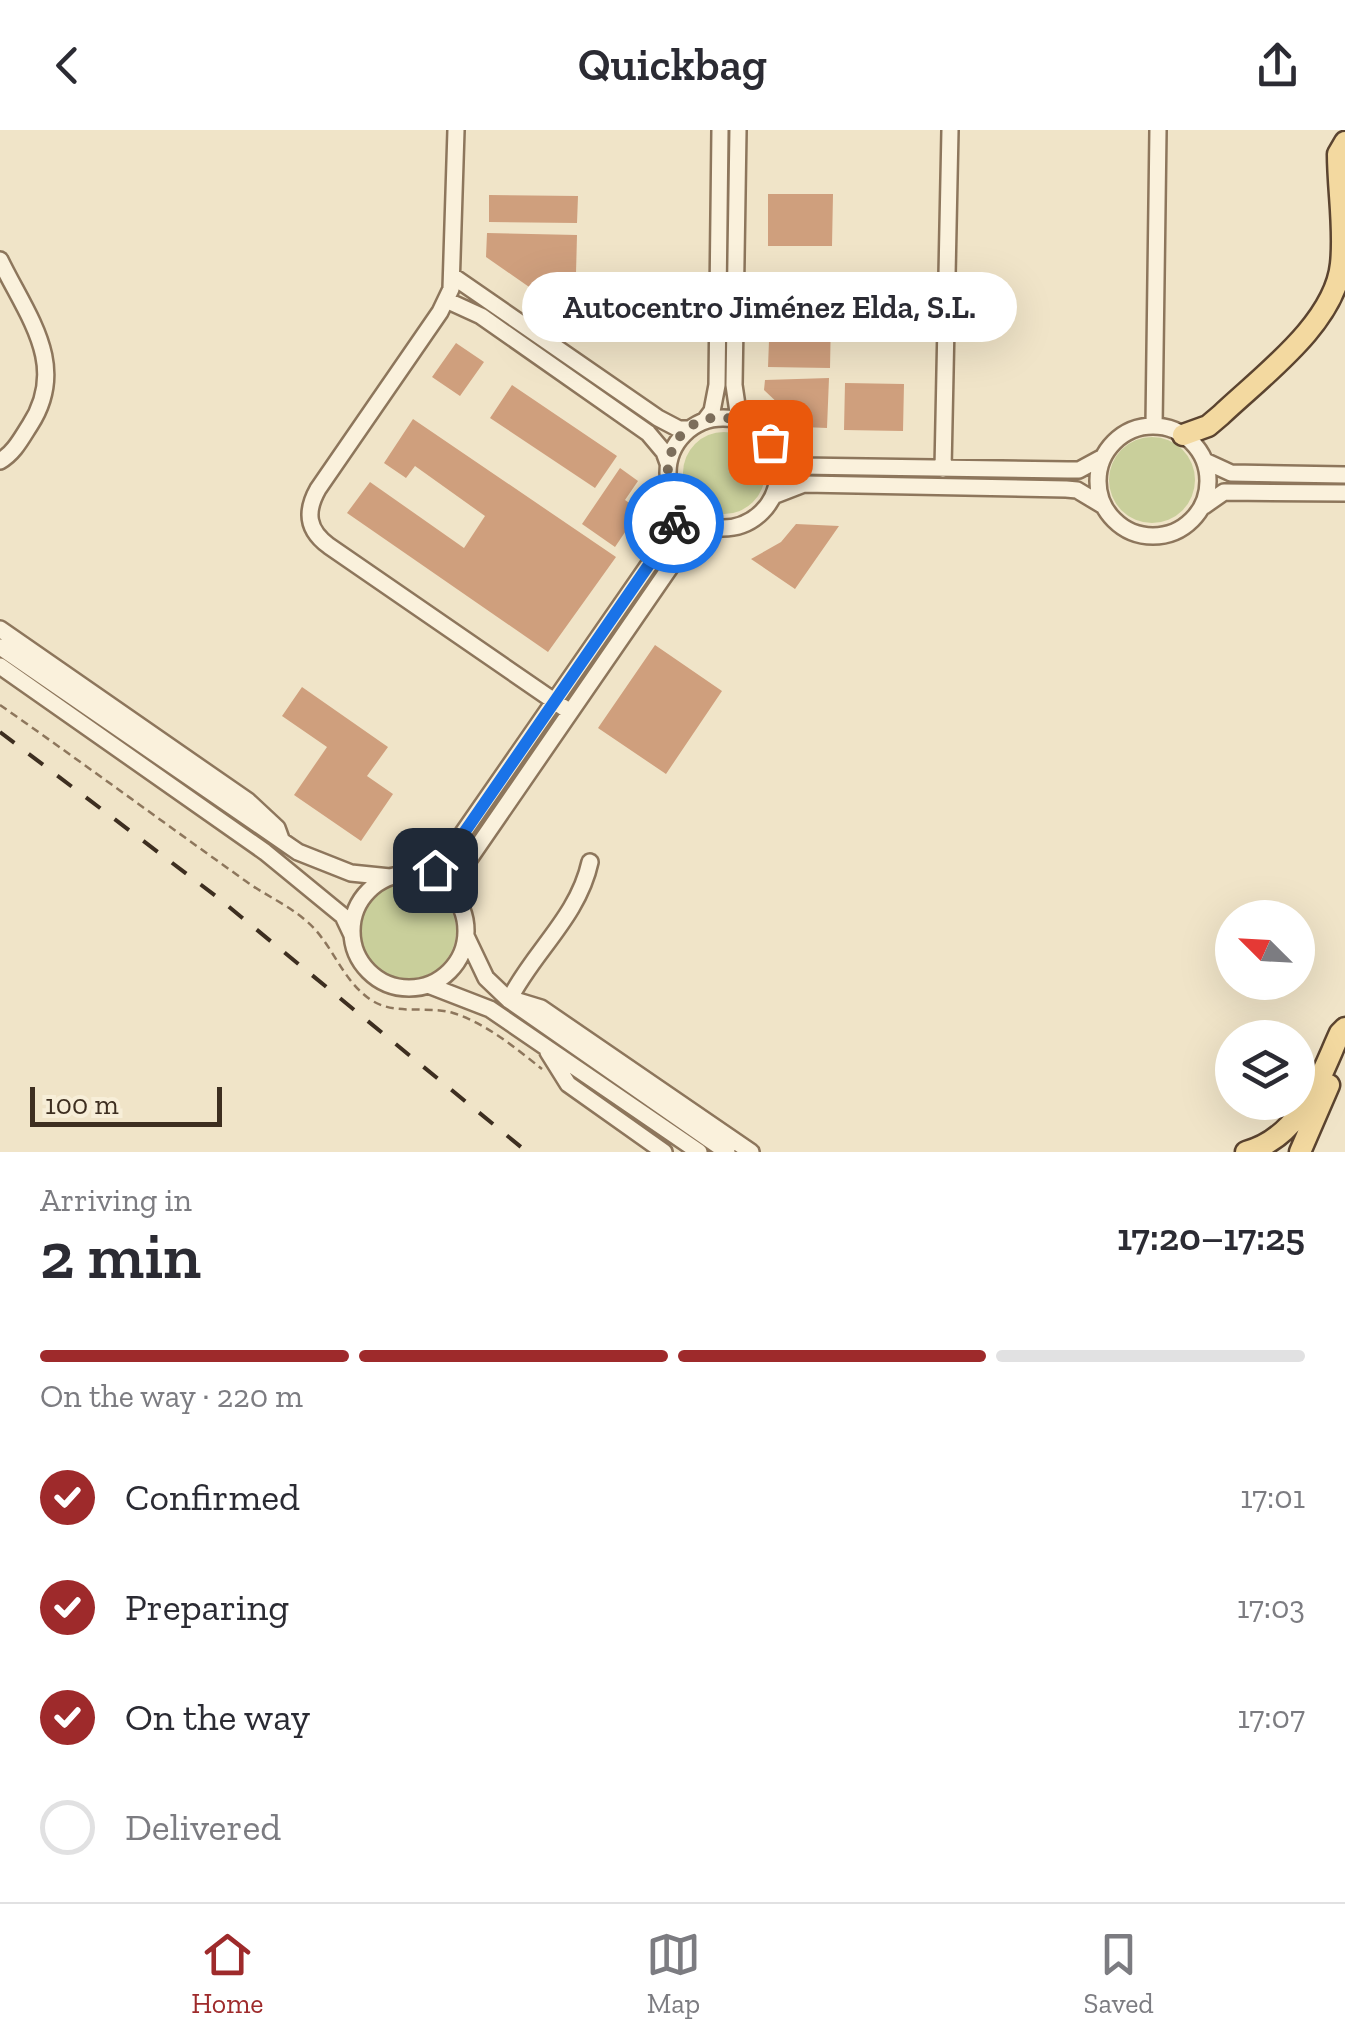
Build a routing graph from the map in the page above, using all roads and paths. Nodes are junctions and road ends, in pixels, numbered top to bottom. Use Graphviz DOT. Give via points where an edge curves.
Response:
graph roads {
  1 [pos="456,130"];
  2 [pos="720,130"];
  3 [pos="738,130"];
  4 [pos="950,130"];
  5 [pos="1158,130"];
  6 [pos="1345,142"];
  7 [pos="0,260"];
  8 [pos="454,277"];
  9 [pos="446,300"];
  10 [pos="706,419"];
  11 [pos="745,421"];
  12 [pos="1154,426"];
  13 [pos="688,429"];
  14 [pos="1183,435"];
  15 [pos="1103,456"];
  16 [pos="776,457"];
  17 [pos="0,461"];
  18 [pos="1205,461"];
  19 [pos="668,463"];
  20 [pos="943,470"];
  21 [pos="1345,475"];
  22 [pos="1345,493"];
  23 [pos="773,496"];
  24 [pos="673,499"];
  25 [pos="1102,505"];
  26 [pos="1202,508"];
  27 [pos="717,528"];
  28 [pos="0,629"];
  29 [pos="0,646"];
  30 [pos="0,666"];
  31 [pos="554,702"];
  32 [pos="0,704"];
  33 [pos="570,712"];
  34 [pos="282,842"];
  35 [pos="590,862"];
  36 [pos="420,874"];
  37 [pos="390,877"];
  38 [pos="454,896"];
  39 [pos="352,935"];
  40 [pos="466,936"];
  41 [pos="428,984"];
  42 [pos="509,1000"];
  43 [pos="1345,1028"];
  44 [pos="543,1045"];
  45 [pos="1345,1046"];
  46 [pos="546,1072"];
  47 [pos="1345,1074"];
  48 [pos="664,1152"];
  49 [pos="699,1152"];
  50 [pos="727,1152"];
  51 [pos="751,1152"];
  52 [pos="1246,1152"];
  53 [pos="1300,1152"];
  54 [pos="1314,1152"];
  1 -- 8 [label="street"];
  2 -- 10 [label="street" via="716,385"];
  3 -- 11 [label="street" via="734,385"];
  4 -- 20 [label="street"];
  5 -- 12 [label="street"];
  6 -- 14 [label="main road" via="1338,154 1341,270 1328,302 1306,334 1222,415"];
  7 -- 17 [label="street" via="46,356 48,382 34,420"];
  8 -- 9 [label="street"];
  8 -- 13 [label="street" via="658,418"];
  9 -- 19 [label="street" via="481,316 648,433"];
  9 -- 31 [label="street" via="318,489 309,518 329,546"];
  10 -- 11 [label="street"];
  10 -- 13 [label="street"];
  11 -- 16 [label="street" via="770,442"];
  12 -- 14 [label="street"];
  12 -- 15 [label="street" via="1124,434"];
  13 -- 19 [label="street"];
  14 -- 18 [label="street"];
  15 -- 20 [label="street" via="1079,470"];
  15 -- 25 [label="street" via="1097,480"];
  16 -- 20 [label="street" via="800,466"];
  16 -- 23 [label="street"];
  18 -- 21 [label="street" via="1239,474"];
  18 -- 26 [label="street"];
  19 -- 24 [label="street"];
  22 -- 26 [label="street" via="1224,492"];
  23 -- 25 [label="street" via="804,484 1047,488 1077,490"];
  23 -- 27 [label="street" via="750,522"];
  24 -- 27 [label="street" via="700,524"];
  24 -- 31 [label="street" via="666,540"];
  25 -- 26 [label="street" via="1117,524 1151,537 1185,526"];
  27 -- 33 [label="street" via="682,550"];
  28 -- 34 [label="street" via="248,802 277,828"];
  29 -- 34 [label="street"];
  30 -- 39 [label="street" via="265,852 343,916"];
  31 -- 33 [label="street"];
  31 -- 36 [label="street" via="448,856"];
  32 -- 46 [label="path" via="302,917 368,998 388,1008 458,1014"];
  33 -- 38 [label="street" via="463,868"];
  34 -- 37 [label="street" via="331,868"];
  35 -- 42 [label="street" via="564,920"];
  36 -- 37 [label="street"];
  36 -- 38 [label="street"];
  37 -- 39 [label="street" via="358,906"];
  38 -- 40 [label="street"];
  39 -- 41 [label="street" via="362,963 384,982"];
  40 -- 41 [label="street" via="454,966"];
  40 -- 42 [label="street" via="486,978"];
  41 -- 44 [label="street" via="470,999"];
  42 -- 50 [label="street"];
  42 -- 51 [label="street" via="542,1008"];
  43 -- 52 [label="main road" via="1296,1119"];
  44 -- 48 [label="street" via="568,1084"];
  44 -- 49 [label="street"];
  45 -- 53 [label="main road"];
  47 -- 54 [label="main road"];
}
